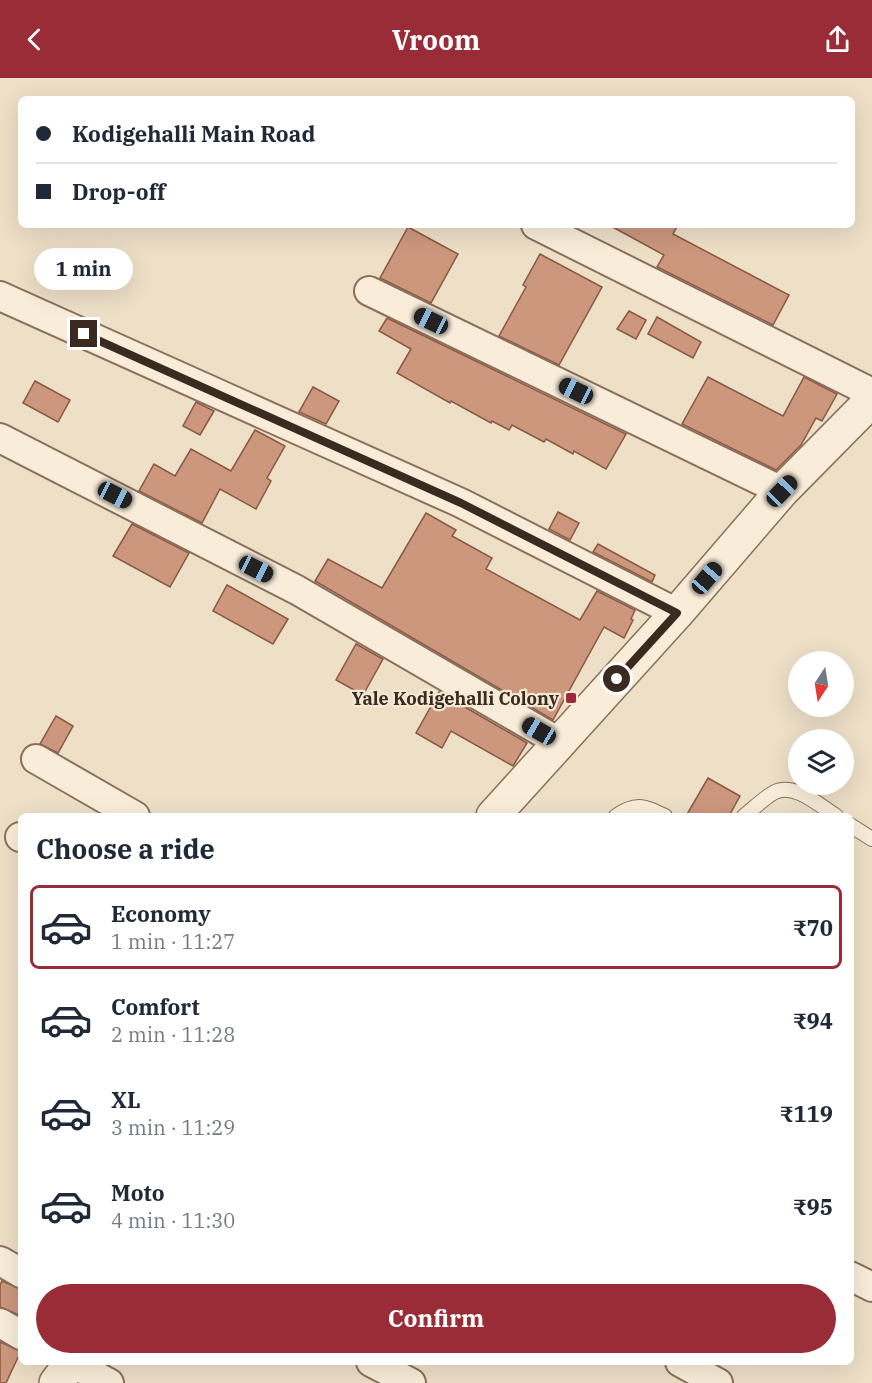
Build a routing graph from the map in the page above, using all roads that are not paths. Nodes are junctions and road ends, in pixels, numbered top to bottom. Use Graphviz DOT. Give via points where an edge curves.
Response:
graph roads {
  1 [pos="542,228"];
  2 [pos="369,291"];
  3 [pos="0,296"];
  4 [pos="869,404"];
  5 [pos="0,438"];
  6 [pos="782,491"];
  7 [pos="677,613"];
  8 [pos="559,742"];
  9 [pos="36,759"];
  10 [pos="130,813"];
  11 [pos="496,813"];
  12 [pos="622,813"];
  13 [pos="658,813"];
  14 [pos="748,813"];
  15 [pos="831,813"];
  16 [pos="854,828"];
  17 [pos="872,839"];
  18 [pos="0,1261"];
  19 [pos="18,1271"];
  20 [pos="854,1278"];
  21 [pos="872,1287"];
  22 [pos="0,1323"];
  23 [pos="18,1333"];
  24 [pos="69,1365"];
  25 [pos="76,1365"];
  26 [pos="377,1365"];
  27 [pos="685,1365"];
  28 [pos="56,1383"];
  29 [pos="108,1383"];
  30 [pos="411,1383"];
  31 [pos="718,1383"];
  1 -- 4 [label="street"];
  2 -- 6 [label="street"];
  3 -- 7 [label="street" via="461,503"];
  4 -- 6 [label="street"];
  5 -- 8 [label="street" via="297,590"];
  6 -- 7 [label="street"];
  7 -- 8 [label="street"];
  8 -- 11 [label="street"];
  9 -- 10 [label="street"];
  12 -- 13 [label="lane" via="636,806"];
  14 -- 15 [label="lane" via="782,790 802,794"];
  16 -- 17 [label="lane"];
  18 -- 19 [label="street"];
  20 -- 21 [label="street"];
  22 -- 23 [label="street"];
  24 -- 28 [label="street"];
  25 -- 29 [label="street"];
  26 -- 30 [label="street"];
  27 -- 31 [label="street"];
}
